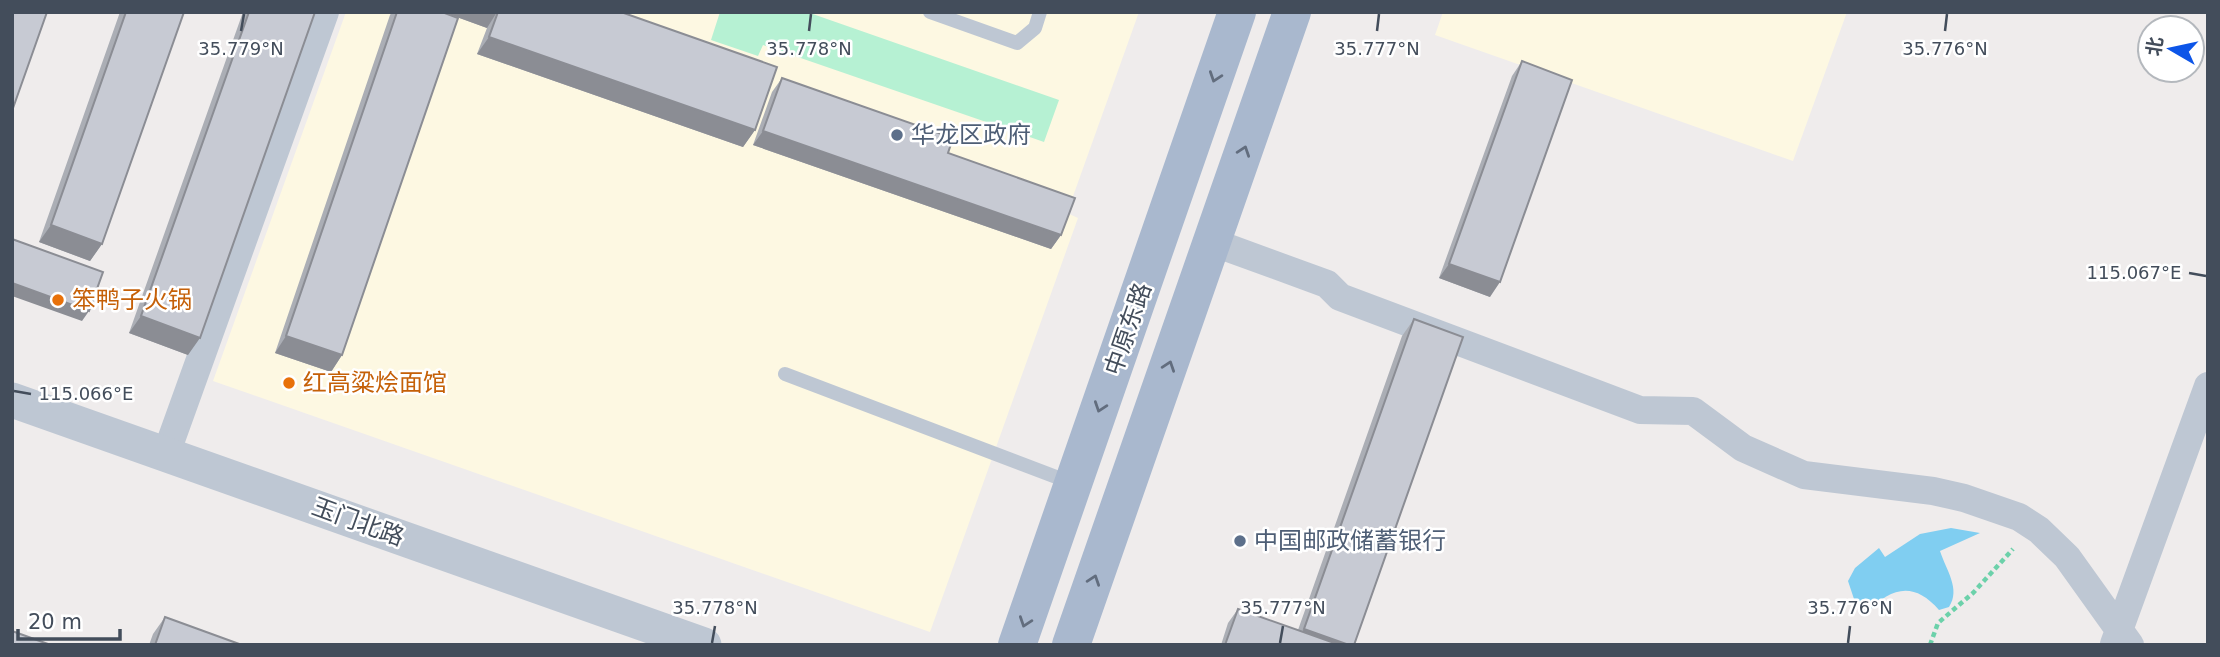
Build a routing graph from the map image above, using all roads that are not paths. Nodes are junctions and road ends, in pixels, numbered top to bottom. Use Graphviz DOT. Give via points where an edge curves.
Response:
graph roads {
  1 [pos="325,12"];
  2 [pos="930,12"];
  3 [pos="1040,12"];
  4 [pos="1237,12"];
  5 [pos="1292,12"];
  6 [pos="1212,242"];
  7 [pos="785,374"];
  8 [pos="2208,386"];
  9 [pos="12,400"];
  10 [pos="166,454"];
  11 [pos="1074,484"];
  12 [pos="2121,640"];
  13 [pos="704,645"];
  14 [pos="1017,645"];
  15 [pos="1072,645"];
  1 -- 10 [label="street"];
  2 -- 3 [label="lane" via="1017,43 1035,28"];
  4 -- 11 [label="main road, 中原东路, one-way"];
  6 -- 5 [label="main road, 中原东路, one-way"];
  6 -- 12 [label="street" via="1327,284 1340,297 1640,410 1693,411 1743,448 1793,471 1964,498 2019,517 2067,557"];
  15 -- 6 [label="main road, 中原东路, one-way"];
  7 -- 11 [label="lane"];
  8 -- 12 [label="street"];
  9 -- 10 [label="street, 玉门北路"];
  10 -- 13 [label="street, 玉门北路"];
  11 -- 14 [label="main road, 中原东路, one-way"];
}
